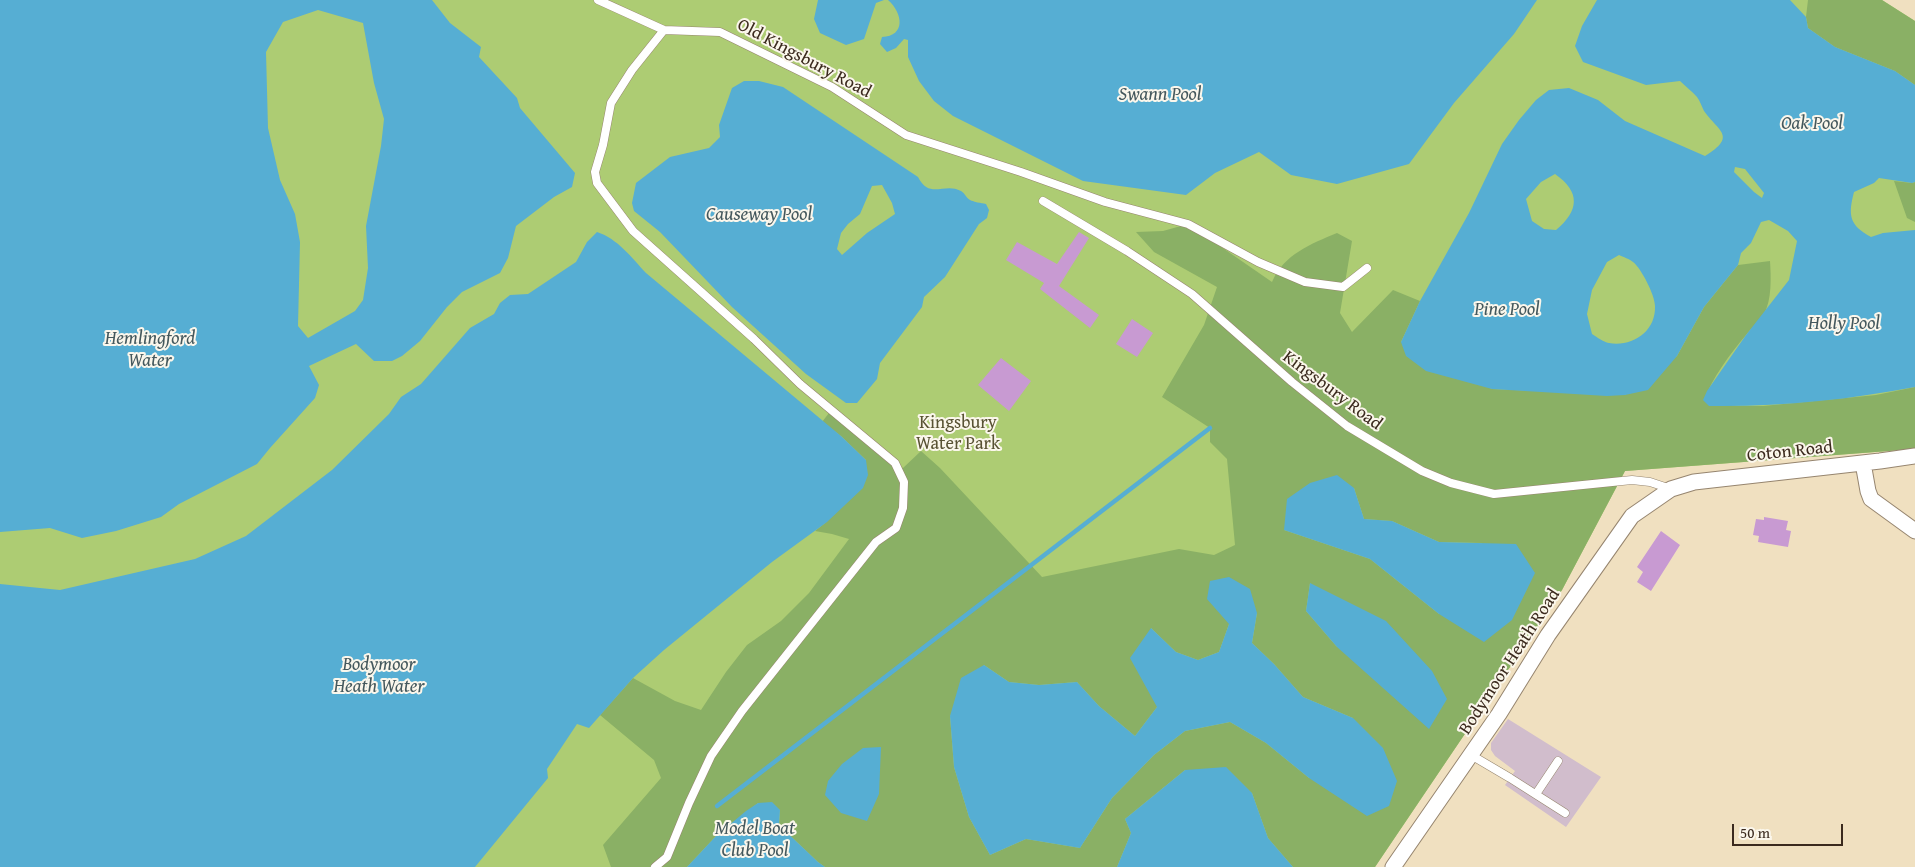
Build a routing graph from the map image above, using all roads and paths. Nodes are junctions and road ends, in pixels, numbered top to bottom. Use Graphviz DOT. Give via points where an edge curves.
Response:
graph roads {
  1 [pos="598,0"];
  2 [pos="664,30"];
  3 [pos="1043,201"];
  4 [pos="1367,268"];
  5 [pos="1915,456"];
  6 [pos="1863,463"];
  7 [pos="1671,488"];
  8 [pos="1915,531"];
  9 [pos="1471,755"];
  10 [pos="1558,761"];
  11 [pos="1536,794"];
  12 [pos="1565,813"];
  13 [pos="655,867"];
  14 [pos="1392,867"];
  1 -- 2 [label="lane, Old Kingsbury Road"];
  2 -- 4 [label="lane, Old Kingsbury Road" via="720,32 832,87 906,135 1105,202 1188,224 1258,262 1306,282 1343,287"];
  2 -- 13 [label="lane" via="611,102 595,172 596,183 633,231 800,384 895,462 904,482 903,508 896,528 876,542 737,719 711,756 667,857"];
  3 -- 7 [label="lane, Kingsbury Road" via="1192,294 1347,426 1422,471 1451,483 1494,494 1632,480"];
  5 -- 6 [label="street, Coton Road"];
  6 -- 7 [label="street, Coton Road" via="1694,482"];
  6 -- 8 [label="street" via="1871,499"];
  7 -- 9 [label="street, Bodymoor Heath Road" via="1632,516 1548,635"];
  9 -- 11 [label="lane"];
  9 -- 14 [label="street, Bodymoor Heath Road"];
  10 -- 11 [label="lane"];
  11 -- 12 [label="lane"];
}
